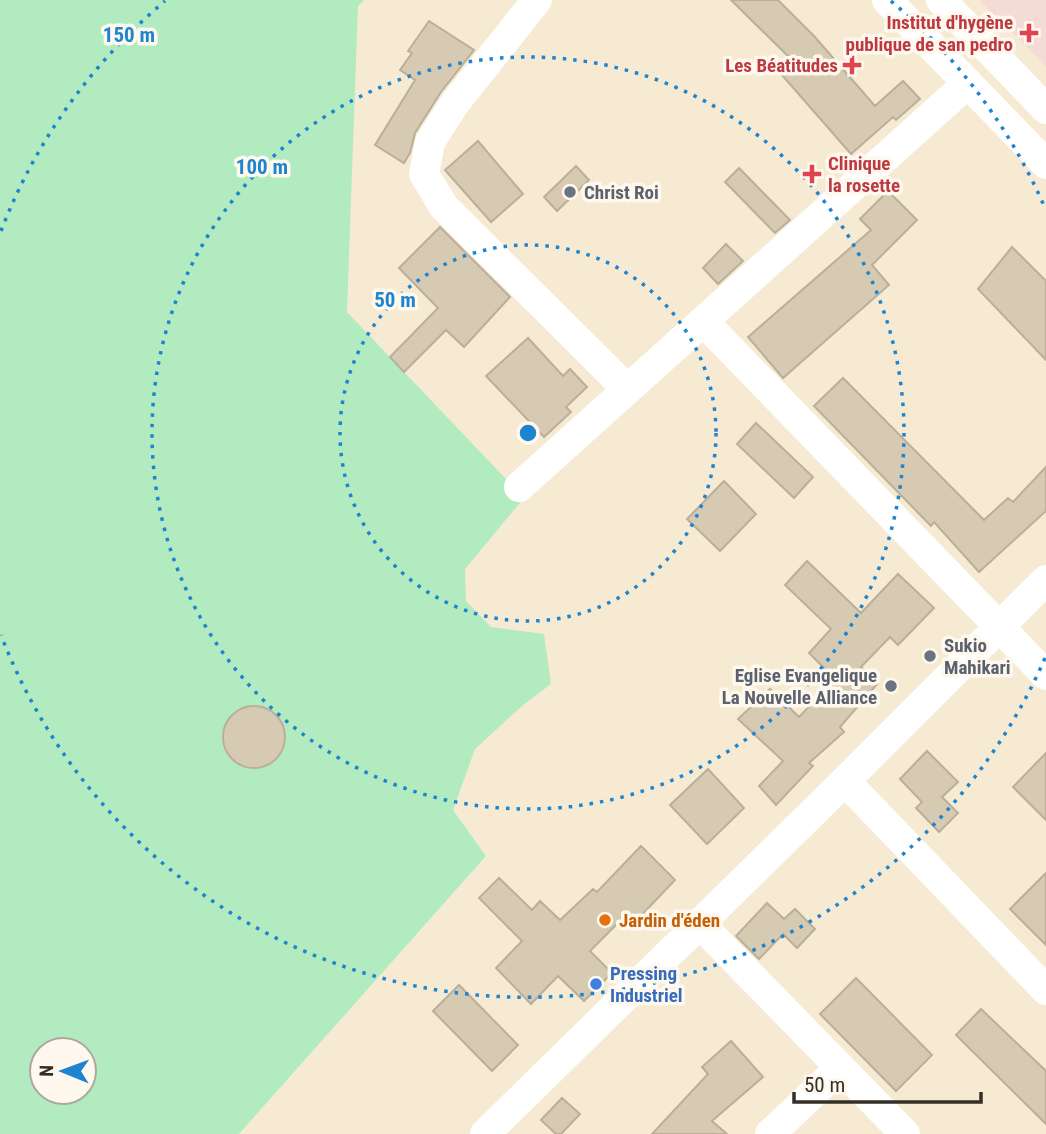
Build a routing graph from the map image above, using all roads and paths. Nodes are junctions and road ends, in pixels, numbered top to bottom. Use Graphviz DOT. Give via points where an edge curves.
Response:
graph roads {
  1 [pos="537,0"];
  2 [pos="887,0"];
  3 [pos="941,0"];
  4 [pos="968,83"];
  5 [pos="1046,109"];
  6 [pos="1046,164"];
  7 [pos="703,321"];
  8 [pos="627,389"];
  9 [pos="519,487"];
  10 [pos="1046,580"];
  11 [pos="1001,627"];
  12 [pos="1046,676"];
  13 [pos="845,781"];
  14 [pos="699,923"];
  15 [pos="1046,990"];
  16 [pos="840,1068"];
  17 [pos="485,1134"];
  18 [pos="769,1134"];
  19 [pos="905,1134"];
  1 -- 8 [label="street" via="442,123 430,142 424,174 444,207"];
  2 -- 4 [label="street"];
  3 -- 5 [label="street"];
  4 -- 6 [label="street"];
  4 -- 7 [label="street"];
  7 -- 8 [label="street"];
  7 -- 11 [label="street"];
  8 -- 9 [label="street"];
  10 -- 11 [label="street"];
  11 -- 12 [label="street"];
  11 -- 13 [label="street"];
  13 -- 14 [label="street"];
  13 -- 15 [label="street"];
  14 -- 16 [label="street"];
  14 -- 17 [label="street"];
  16 -- 18 [label="street"];
  16 -- 19 [label="street"];
}
